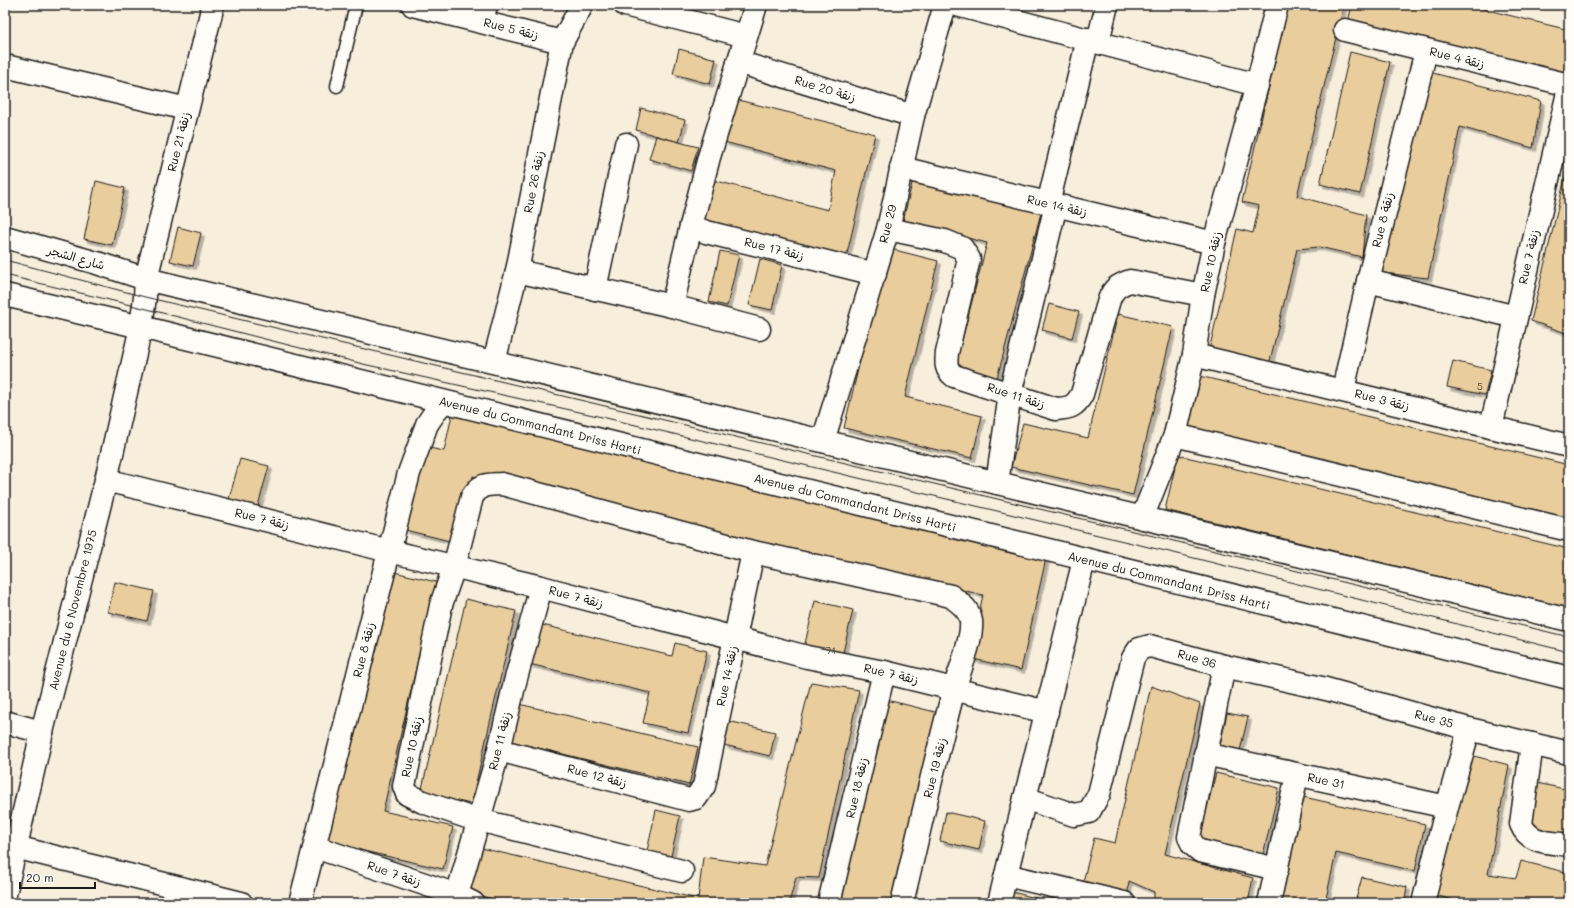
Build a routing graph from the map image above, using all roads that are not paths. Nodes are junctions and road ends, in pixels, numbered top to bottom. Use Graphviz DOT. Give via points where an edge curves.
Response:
graph roads {
  1 [pos="213,5"];
  2 [pos="356,5"];
  3 [pos="413,5"];
  4 [pos="582,5"];
  5 [pos="625,5"];
  6 [pos="756,5"];
  7 [pos="946,5"];
  8 [pos="957,5"];
  9 [pos="1107,5"];
  10 [pos="1277,5"];
  11 [pos="486,14"];
  12 [pos="1345,30"];
  13 [pos="746,36"];
  14 [pos="1093,40"];
  15 [pos="562,42"];
  16 [pos="1426,51"];
  17 [pos="738,62"];
  18 [pos="5,66"];
  19 [pos="1257,85"];
  20 [pos="337,86"];
  21 [pos="1569,87"];
  22 [pos="187,109"];
  23 [pos="913,116"];
  24 [pos="626,144"];
  25 [pos="901,168"];
  26 [pos="1052,204"];
  27 [pos="693,217"];
  28 [pos="888,229"];
  29 [pos="5,238"];
  30 [pos="1214,243"];
  31 [pos="517,271"];
  32 [pos="875,274"];
  33 [pos="146,279"];
  34 [pos="1368,281"];
  35 [pos="595,289"];
  36 [pos="5,295"];
  37 [pos="1203,295"];
  38 [pos="672,306"];
  39 [pos="1516,317"];
  40 [pos="141,327"];
  41 [pos="759,328"];
  42 [pos="1194,355"];
  43 [pos="494,362"];
  44 [pos="1342,390"];
  45 [pos="1010,394"];
  46 [pos="442,402"];
  47 [pos="1491,427"];
  48 [pos="1175,435"];
  49 [pos="823,441"];
  50 [pos="1569,446"];
  51 [pos="106,480"];
  52 [pos="997,483"];
  53 [pos="1142,518"];
  54 [pos="1569,530"];
  55 [pos="389,551"];
  56 [pos="753,552"];
  57 [pos="1084,560"];
  58 [pos="454,567"];
  59 [pos="541,587"];
  60 [pos="1569,620"];
  61 [pos="734,638"];
  62 [pos="1224,666"];
  63 [pos="884,672"];
  64 [pos="1569,678"];
  65 [pos="954,689"];
  66 [pos="1047,712"];
  67 [pos="5,722"];
  68 [pos="1470,728"];
  69 [pos="42,732"];
  70 [pos="1532,744"];
  71 [pos="499,750"];
  72 [pos="1569,753"];
  73 [pos="1205,754"];
  74 [pos="1298,775"];
  75 [pos="696,798"];
  76 [pos="1025,798"];
  77 [pos="1447,808"];
  78 [pos="479,819"];
  79 [pos="1569,845"];
  80 [pos="15,847"];
  81 [pos="315,847"];
  82 [pos="1277,869"];
  83 [pos="682,871"];
  84 [pos="1006,875"];
  85 [pos="5,894"];
  86 [pos="465,899"];
  87 [pos="241,903"];
  88 [pos="300,903"];
  89 [pos="829,903"];
  90 [pos="902,903"];
  91 [pos="1000,903"];
  92 [pos="1124,903"];
  93 [pos="1269,903"];
  94 [pos="1423,903"];
  1 -- 22 [label="street, Rue 21 زنقة"];
  2 -- 20 [label="lane"];
  3 -- 11 [label="street, Rue 5 زنقة"];
  4 -- 15 [label="street, Rue 26 زنقة"];
  5 -- 13 [label="street"];
  6 -- 13 [label="street"];
  7 -- 23 [label="street, Rue 29"];
  8 -- 14 [label="street"];
  9 -- 14 [label="street"];
  10 -- 19 [label="street, Rue 10 زنقة"];
  11 -- 15 [label="street, Rue 5 زنقة"];
  12 -- 16 [label="street, Rue 4 زنقة"];
  13 -- 17 [label="street"];
  14 -- 19 [label="street"];
  14 -- 26 [label="street"];
  15 -- 31 [label="street, Rue 26 زنقة"];
  16 -- 21 [label="street, Rue 4 زنقة"];
  16 -- 34 [label="street, Rue 8 زنقة"];
  17 -- 23 [label="street, Rue 20 زنقة"];
  17 -- 27 [label="street"];
  18 -- 22 [label="street"];
  19 -- 30 [label="street, Rue 10 زنقة"];
  21 -- 39 [label="street, Rue 7 زنقة"];
  22 -- 33 [label="street, Rue 21 زنقة"];
  23 -- 25 [label="street, Rue 29"];
  24 -- 35 [label="street"];
  25 -- 26 [label="street, Rue 14 زنقة"];
  25 -- 28 [label="street, Rue 29"];
  26 -- 30 [label="street, Rue 14 زنقة"];
  26 -- 45 [label="street"];
  27 -- 32 [label="street, Rue 17 زنقة" via="706,232"];
  27 -- 38 [label="street"];
  28 -- 32 [label="street, Rue 29"];
  28 -- 45 [label="street, Rue 11 زنقة" via="946,241 962,248 969,259 946,352 948,372"];
  29 -- 33 [label="street, شارع الشجر"];
  30 -- 37 [label="street, Rue 10 زنقة"];
  31 -- 35 [label="street"];
  31 -- 43 [label="street, Rue 26 زنقة"];
  32 -- 49 [label="street, Rue 29"];
  33 -- 40 [label="street, Rue 21 زنقة"];
  33 -- 43 [label="street"];
  34 -- 39 [label="street"];
  34 -- 44 [label="street, Rue 8 زنقة"];
  35 -- 38 [label="street"];
  36 -- 40 [label="street"];
  37 -- 42 [label="street, Rue 10 زنقة"];
  37 -- 45 [label="street, Rue 11 زنقة" via="1130,281 1119,285 1112,291 1077,404 1056,409"];
  38 -- 41 [label="street"];
  39 -- 47 [label="street, Rue 7 زنقة"];
  40 -- 46 [label="street, Avenue du Commandant Driss Harti"];
  40 -- 51 [label="street, Avenue du 6 Novembre 1975"];
  42 -- 44 [label="street, Rue 3 زنقة"];
  42 -- 48 [label="street, Rue 10 زنقة"];
  43 -- 49 [label="street"];
  44 -- 47 [label="street, Rue 3 زنقة"];
  45 -- 52 [label="street"];
  46 -- 55 [label="street, Rue 8 زنقة" via="420,440"];
  46 -- 57 [label="street, Avenue du Commandant Driss Harti"];
  47 -- 50 [label="street, Rue 3 زنقة"];
  48 -- 53 [label="street, Rue 10 زنقة"];
  48 -- 54 [label="street"];
  49 -- 52 [label="street"];
  51 -- 55 [label="street, Rue 7 زنقة"];
  51 -- 69 [label="street, Avenue du 6 Novembre 1975"];
  52 -- 53 [label="street"];
  53 -- 60 [label="street"];
  55 -- 58 [label="street, Rue 7 زنقة"];
  55 -- 81 [label="street, Rue 8 زنقة"];
  56 -- 58 [label="street, Rue 10 زنقة" via="502,484 488,484 478,488 472,497"];
  56 -- 61 [label="street, Rue 14 زنقة"];
  56 -- 65 [label="street, Rue 19 زنقة" via="950,596 968,612 971,622"];
  57 -- 64 [label="street, Avenue du Commandant Driss Harti"];
  57 -- 66 [label="street"];
  58 -- 59 [label="street, Rue 7 زنقة"];
  58 -- 78 [label="street, Rue 10 زنقة" via="441,605 404,786 407,794 413,799"];
  59 -- 61 [label="street, Rue 7 زنقة"];
  59 -- 71 [label="street, Rue 11 زنقة"];
  61 -- 63 [label="street, Rue 7 زنقة" via="807,657"];
  61 -- 75 [label="street, Rue 14 زنقة" via="704,786"];
  62 -- 68 [label="street, Rue 35" via="1326,689"];
  62 -- 73 [label="street, Rue 36"];
  62 -- 76 [label="street, Rue 36" via="1150,646 1139,649 1133,658 1099,794 1089,812 1074,815"];
  63 -- 65 [label="street, Rue 7 زنقة"];
  63 -- 89 [label="street, Rue 18 زنقة"];
  65 -- 66 [label="street, Rue 7 زنقة"];
  65 -- 90 [label="street, Rue 19 زنقة"];
  66 -- 76 [label="street"];
  67 -- 69 [label="street"];
  68 -- 70 [label="street"];
  68 -- 77 [label="street, Rue 35"];
  69 -- 80 [label="street, Avenue du 6 Novembre 1975"];
  70 -- 72 [label="street"];
  70 -- 79 [label="street" via="1521,824 1529,837"];
  71 -- 75 [label="street, Rue 12 زنقة" via="689,800"];
  71 -- 78 [label="street, Rue 11 زنقة"];
  73 -- 74 [label="street, Rue 31"];
  73 -- 82 [label="street, Rue 36" via="1189,837 1193,845 1200,851"];
  74 -- 77 [label="street, Rue 31"];
  74 -- 82 [label="street"];
  76 -- 84 [label="street"];
  77 -- 94 [label="street, Rue 35"];
  78 -- 83 [label="street, Rue 10 زنقة"];
  78 -- 86 [label="street, Rue 11 زنقة"];
  80 -- 85 [label="street, Avenue du 6 Novembre 1975"];
  80 -- 87 [label="street"];
  81 -- 86 [label="street, Rue 7 زنقة"];
  81 -- 88 [label="street, Rue 8 زنقة"];
  82 -- 93 [label="street"];
  84 -- 91 [label="street"];
  84 -- 92 [label="street"];
}
